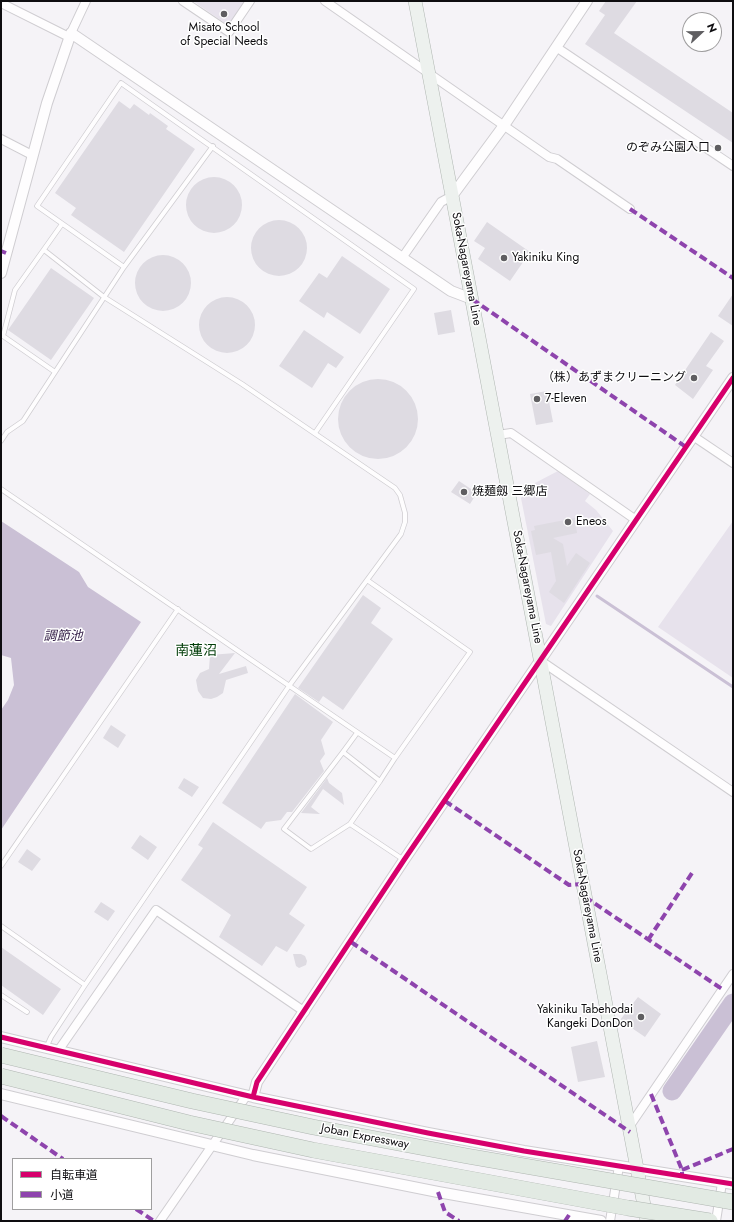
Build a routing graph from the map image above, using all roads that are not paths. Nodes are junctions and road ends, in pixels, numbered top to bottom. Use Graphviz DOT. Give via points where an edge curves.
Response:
graph roads {
  1 [pos="86,1"];
  2 [pos="183,1"];
  3 [pos="250,1"];
  4 [pos="324,1"];
  5 [pos="415,1"];
  6 [pos="587,1"];
  7 [pos="1,3"];
  8 [pos="70,35"];
  9 [pos="556,47"];
  10 [pos="428,72"];
  11 [pos="505,124"];
  12 [pos="1,139"];
  13 [pos="213,146"];
  14 [pos="32,155"];
  15 [pos="733,166"];
  16 [pos="452,196"];
  17 [pos="630,209"];
  18 [pos="62,224"];
  19 [pos="44,250"];
  20 [pos="402,258"];
  21 [pos="124,266"];
  22 [pos="1,273"];
  23 [pos="104,297"];
  24 [pos="472,299"];
  25 [pos="54,372"];
  26 [pos="733,378"];
  27 [pos="316,433"];
  28 [pos="498,435"];
  29 [pos="693,436"];
  30 [pos="1,441"];
  31 [pos="733,463"];
  32 [pos="1,489"];
  33 [pos="636,520"];
  34 [pos="367,580"];
  35 [pos="178,609"];
  36 [pos="541,660"];
  37 [pos="289,686"];
  38 [pos="357,732"];
  39 [pos="343,752"];
  40 [pos="395,758"];
  41 [pos="380,781"];
  42 [pos="733,792"];
  43 [pos="350,824"];
  44 [pos="404,860"];
  45 [pos="1,866"];
  46 [pos="1,926"];
  47 [pos="733,974"];
  48 [pos="85,985"];
  49 [pos="1,995"];
  50 [pos="27,1012"];
  51 [pos="305,1012"];
  52 [pos="1,1038"];
  53 [pos="46,1048"];
  54 [pos="58,1051"];
  55 [pos="1,1055"];
  56 [pos="1,1076"];
  57 [pos="1,1094"];
  58 [pos="250,1096"];
  59 [pos="629,1127"];
  60 [pos="214,1145"];
  61 [pos="619,1166"];
  62 [pos="637,1168"];
  63 [pos="722,1183"];
  64 [pos="733,1184"];
  65 [pos="733,1202"];
  66 [pos="160,1221"];
  67 [pos="601,1221"];
  68 [pos="610,1221"];
  69 [pos="647,1221"];
  70 [pos="710,1221"];
  71 [pos="716,1221"];
  1 -- 8 [label="street"];
  2 -- 3 [label="street" via="229,32"];
  4 -- 10 [label="street"];
  5 -- 10 [label="main road, Soka-Nagareyama Line"];
  6 -- 9 [label="street"];
  7 -- 8 [label="street"];
  8 -- 14 [label="street"];
  8 -- 20 [label="street"];
  9 -- 11 [label="street"];
  9 -- 15 [label="street"];
  10 -- 11 [label="street"];
  10 -- 16 [label="main road, Soka-Nagareyama Line"];
  11 -- 16 [label="street"];
  11 -- 17 [label="street" via="549,157 557,159"];
  12 -- 14 [label="street"];
  13 -- 18 [label="lane" via="121,83 37,206"];
  13 -- 21 [label="lane"];
  13 -- 27 [label="lane" via="414,289"];
  14 -- 22 [label="street"];
  16 -- 20 [label="street" via="441,202"];
  16 -- 24 [label="main road, Soka-Nagareyama Line"];
  18 -- 19 [label="lane"];
  18 -- 21 [label="lane"];
  19 -- 23 [label="lane"];
  19 -- 25 [label="lane" via="15,290 3,336"];
  20 -- 24 [label="street" via="451,291"];
  21 -- 23 [label="lane"];
  23 -- 25 [label="lane"];
  23 -- 27 [label="lane"];
  24 -- 28 [label="main road, Soka-Nagareyama Line"];
  25 -- 30 [label="lane" via="23,421 7,432"];
  26 -- 29 [label="street"];
  27 -- 34 [label="lane" via="394,488 400,495 405,522 401,534"];
  28 -- 33 [label="street" via="511,433"];
  28 -- 36 [label="main road, Soka-Nagareyama Line"];
  29 -- 31 [label="street"];
  29 -- 33 [label="street"];
  32 -- 35 [label="lane"];
  33 -- 36 [label="street"];
  34 -- 37 [label="lane"];
  34 -- 40 [label="lane" via="470,652"];
  35 -- 37 [label="lane"];
  35 -- 45 [label="lane"];
  36 -- 42 [label="street"];
  36 -- 44 [label="street"];
  36 -- 59 [label="main road, Soka-Nagareyama Line"];
  37 -- 38 [label="lane"];
  37 -- 48 [label="lane"];
  38 -- 39 [label="lane"];
  38 -- 40 [label="lane"];
  39 -- 41 [label="lane"];
  39 -- 43 [label="lane" via="284,829 311,849"];
  40 -- 41 [label="lane"];
  41 -- 43 [label="lane"];
  43 -- 44 [label="lane"];
  44 -- 51 [label="street"];
  46 -- 48 [label="lane"];
  47 -- 59 [label="street"];
  48 -- 53 [label="lane"];
  49 -- 50 [label="lane"];
  51 -- 54 [label="street" via="156,910"];
  51 -- 58 [label="street"];
  52 -- 53 [label="street"];
  53 -- 54 [label="street"];
  54 -- 58 [label="street"];
  55 -- 65 [label="highway, Joban Expressway, bridge" via="184,1100 313,1127"];
  56 -- 70 [label="highway, Joban Expressway, bridge" via="189,1123 321,1151 620,1207"];
  57 -- 60 [label="street"];
  58 -- 60 [label="street"];
  58 -- 61 [label="street" via="524,1151"];
  59 -- 62 [label="main road, Soka-Nagareyama Line"];
  60 -- 66 [label="street"];
  60 -- 67 [label="street" via="438,1192"];
  61 -- 62 [label="street"];
  61 -- 68 [label="street"];
  62 -- 63 [label="street"];
  62 -- 69 [label="main road, Soka-Nagareyama Line"];
  63 -- 64 [label="street"];
  63 -- 71 [label="street"];
}
